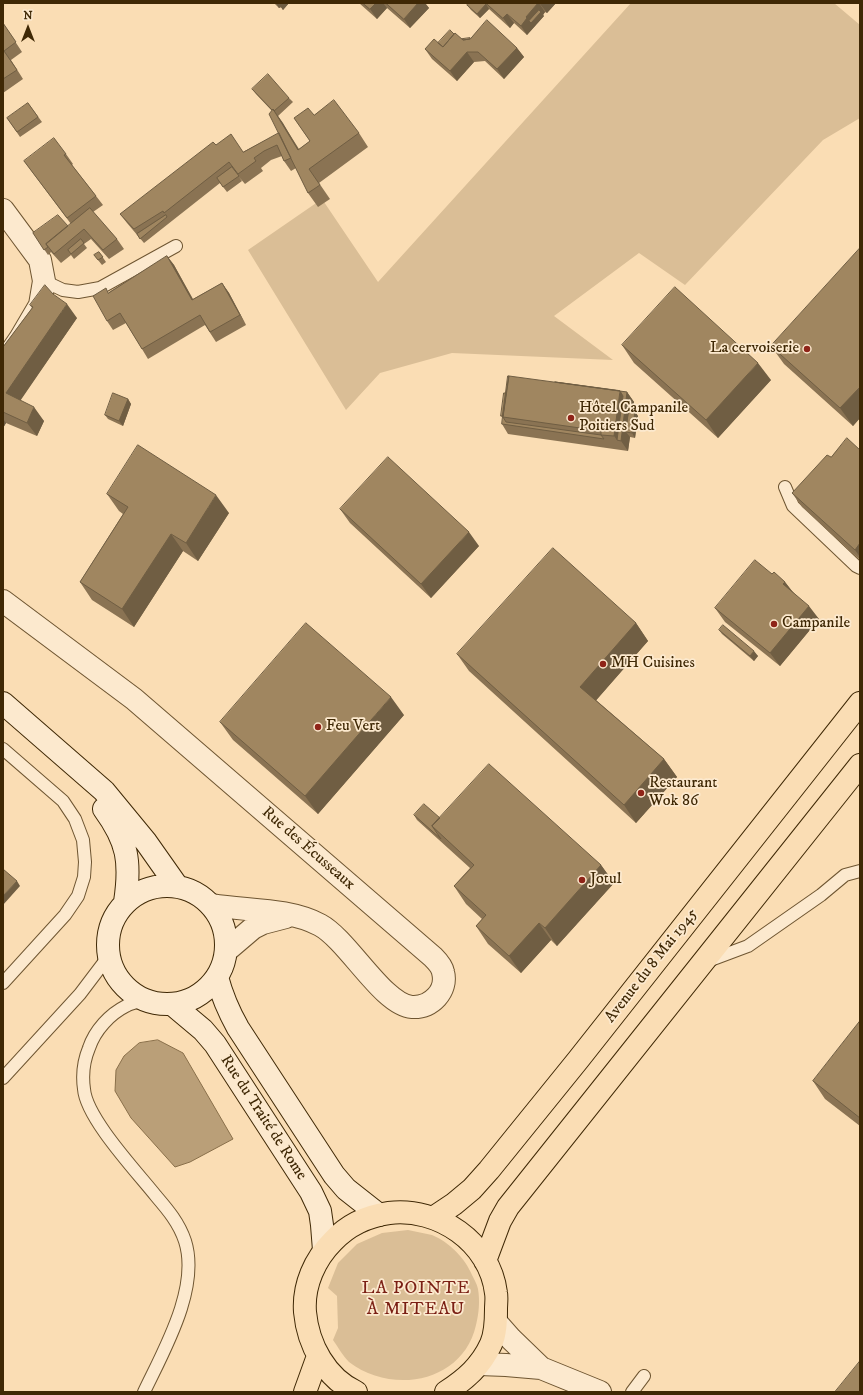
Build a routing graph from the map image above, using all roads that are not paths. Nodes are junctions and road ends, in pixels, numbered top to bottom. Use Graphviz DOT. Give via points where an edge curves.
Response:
graph roads {
  1 [pos="3,210"];
  2 [pos="176,246"];
  3 [pos="44,281"];
  4 [pos="3,364"];
  5 [pos="785,487"];
  6 [pos="860,568"];
  7 [pos="3,600"];
  8 [pos="3,703"];
  9 [pos="860,703"];
  10 [pos="3,749"];
  11 [pos="860,765"];
  12 [pos="78,769"];
  13 [pos="860,871"];
  14 [pos="177,886"];
  15 [pos="125,902"];
  16 [pos="212,905"];
  17 [pos="291,916"];
  18 [pos="226,951"];
  19 [pos="108,957"];
  20 [pos="703,963"];
  21 [pos="217,977"];
  22 [pos="3,983"];
  23 [pos="143,1000"];
  24 [pos="172,1004"];
  25 [pos="4,1077"];
  26 [pos="379,1215"];
  27 [pos="434,1218"];
  28 [pos="324,1250"];
  29 [pos="485,1261"];
  30 [pos="496,1322"];
  31 [pos="318,1356"];
  32 [pos="479,1364"];
  33 [pos="541,1368"];
  34 [pos="644,1376"];
  35 [pos="144,1392"];
  36 [pos="305,1392"];
  37 [pos="356,1392"];
  38 [pos="446,1392"];
  39 [pos="600,1392"];
  40 [pos="632,1392"];
  1 -- 3 [label="street" via="40,260"];
  2 -- 3 [label="lane" via="100,288 78,292 63,290"];
  3 -- 4 [label="street" via="40,305"];
  5 -- 6 [label="lane" via="793,506"];
  7 -- 17 [label="street, Rue des Écusseaux" via="134,699 433,957 443,971 442,990 424,1006 411,1007 399,1003 387,994 333,934 320,925"];
  8 -- 12 [label="street"];
  9 -- 27 [label="main road, Avenue du 8 Mai 1945" via="489,1170 472,1189"];
  10 -- 22 [label="lane" via="63,801 75,819 83,840 85,862 84,877 78,896 65,915"];
  11 -- 20 [label="main road"];
  12 -- 14 [label="street" via="108,796 146,842"];
  12 -- 15 [label="street" via="120,833 128,867"];
  13 -- 20 [label="lane" via="845,875 748,946"];
  14 -- 15 [label="street" via="159,885 140,891"];
  14 -- 16 [label="street" via="196,893"];
  15 -- 19 [label="street" via="113,918 107,937"];
  16 -- 17 [label="street, Rue des Écusseaux"];
  16 -- 18 [label="street" via="221,919 226,935"];
  17 -- 18 [label="street, Rue des Écusseaux" via="253,928"];
  18 -- 21 [label="street"];
  19 -- 23 [label="street" via="115,975 127,990"];
  19 -- 25 [label="lane" via="80,994"];
  20 -- 29 [label="main road" via="508,1207"];
  21 -- 24 [label="street" via="205,990 189,1000"];
  21 -- 26 [label="street, Rue du Traité de Rome" via="224,1001 238,1028 334,1175 346,1189"];
  23 -- 24 [label="street"];
  23 -- 35 [label="lane" via="126,1006 102,1025 93,1037 85,1059 84,1090 97,1122 175,1218 185,1241 189,1265 187,1290 178,1317"];
  24 -- 28 [label="street, Rue du Traité de Rome" via="203,1030 214,1044 311,1192 320,1211"];
  26 -- 27 [label="main road" via="398,1212"];
  26 -- 28 [label="main road" via="358,1222 341,1233"];
  27 -- 29 [label="main road" via="453,1227 471,1242"];
  28 -- 31 [label="main road" via="315,1265 308,1286 305,1310 308,1333"];
  29 -- 30 [label="main road" via="496,1293"];
  30 -- 32 [label="main road" via="491,1343"];
  30 -- 33 [label="street"];
  31 -- 36 [label="main road"];
  31 -- 37 [label="main road" via="332,1375"];
  32 -- 33 [label="street"];
  32 -- 38 [label="main road" via="463,1381"];
  33 -- 39 [label="street"];
  34 -- 40 [label="lane"];
}
